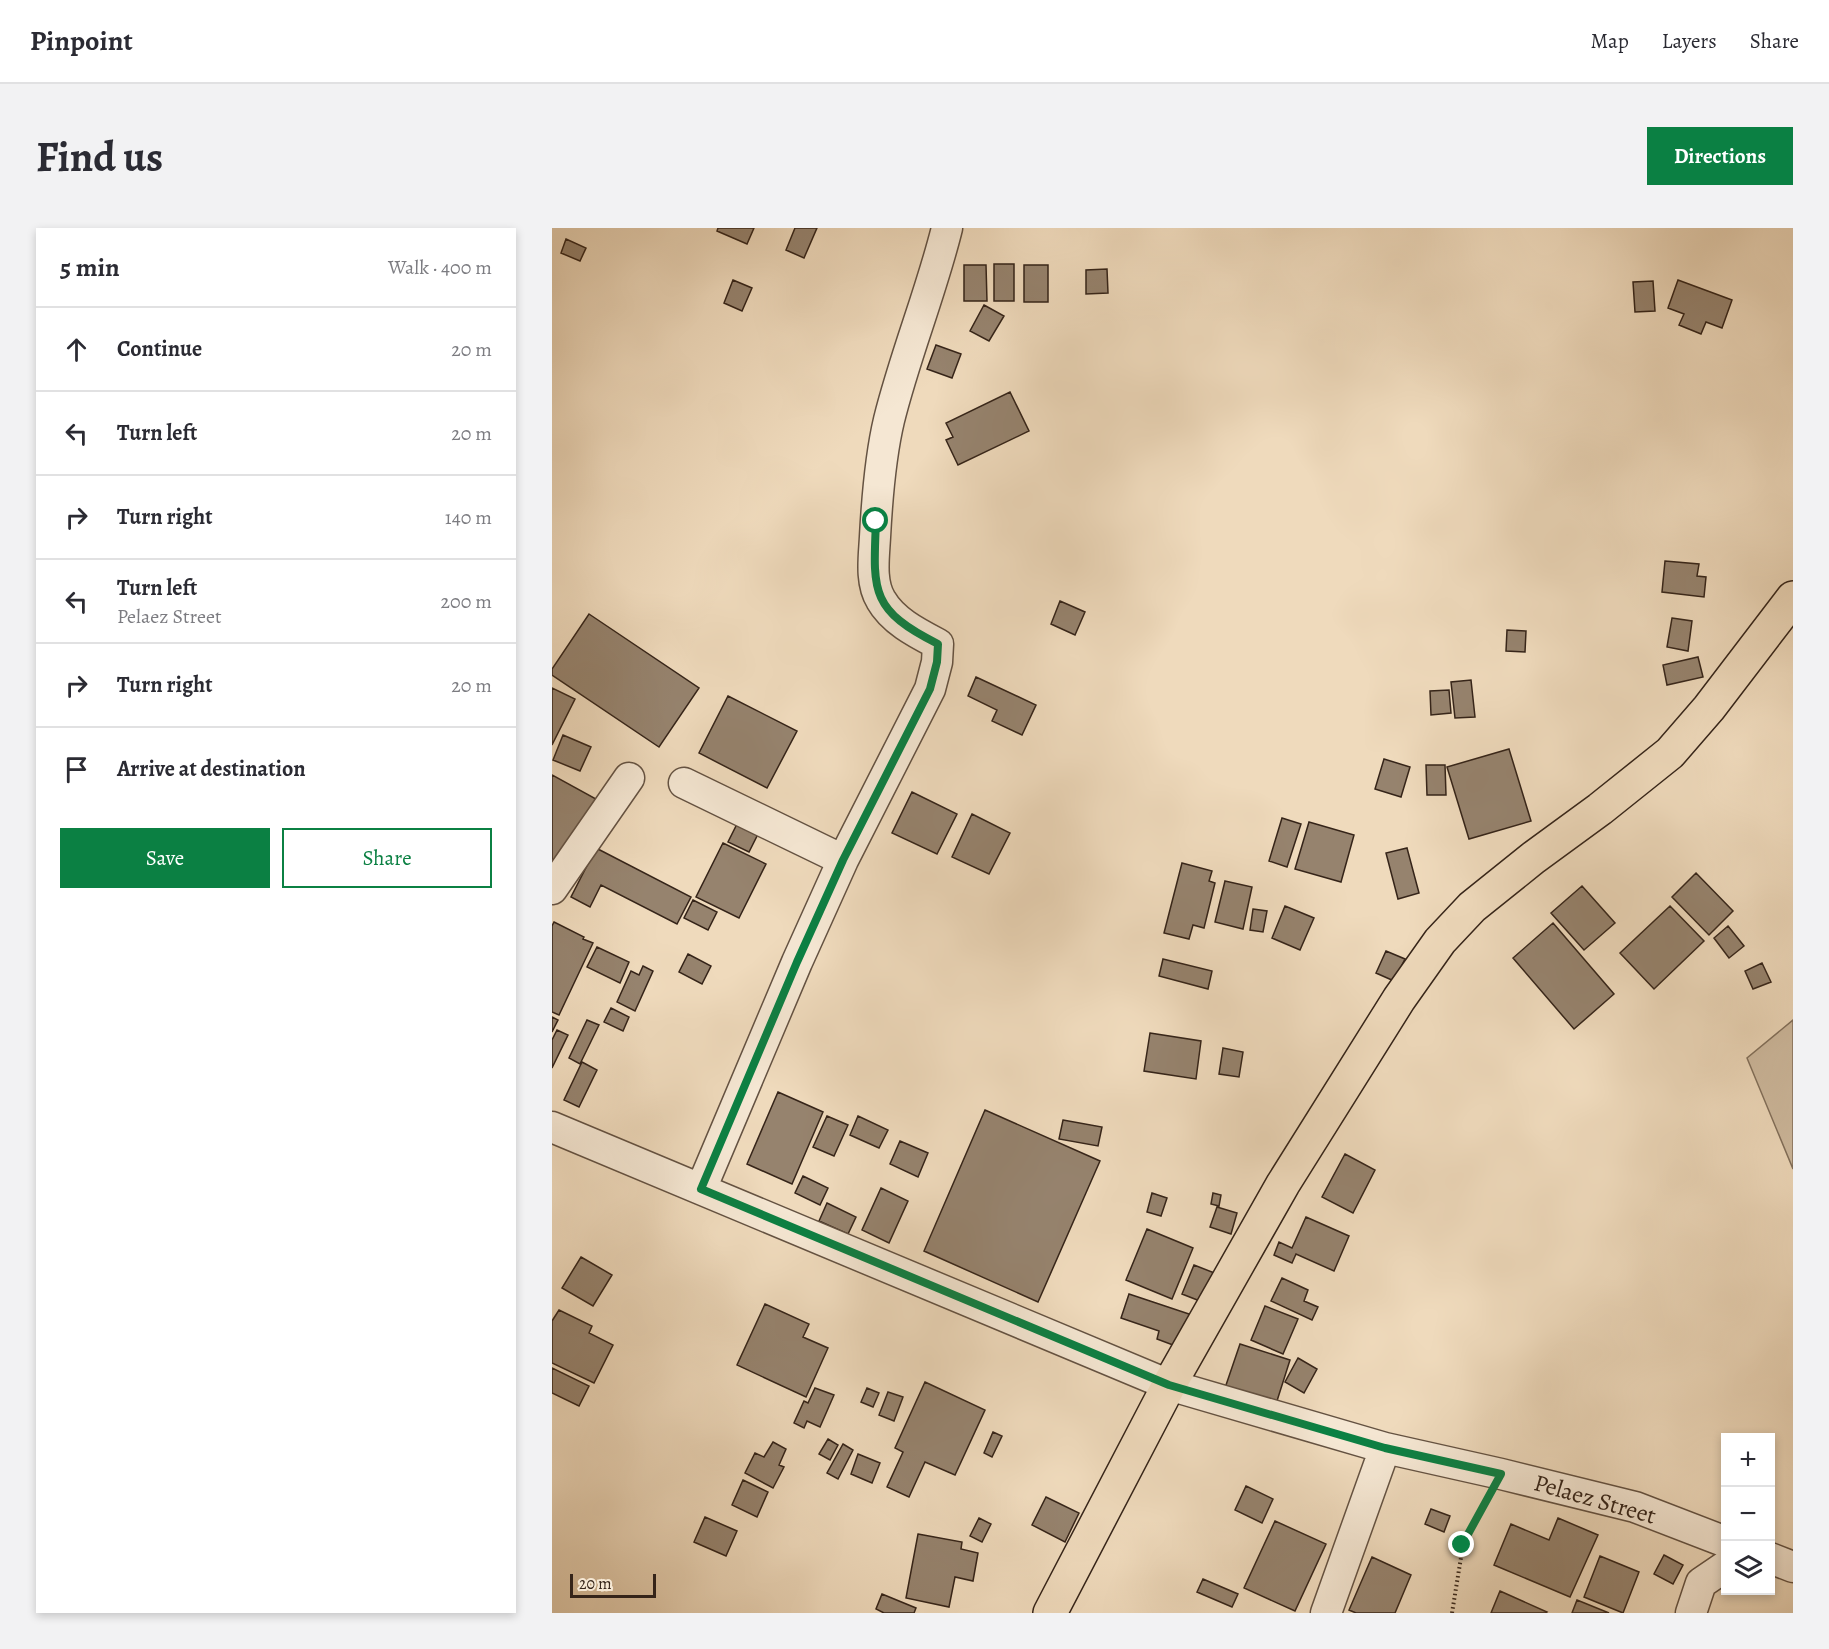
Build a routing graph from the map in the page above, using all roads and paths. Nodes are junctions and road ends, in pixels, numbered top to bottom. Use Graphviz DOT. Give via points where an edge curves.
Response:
graph roads {
  1 [pos="947,228"];
  2 [pos="1793,598"];
  3 [pos="629,778"];
  4 [pos="684,783"];
  5 [pos="843,860"];
  6 [pos="552,889"];
  7 [pos="552,1127"];
  8 [pos="701,1189"];
  9 [pos="1169,1385"];
  10 [pos="1385,1448"];
  11 [pos="1501,1474"];
  12 [pos="1722,1541"];
  13 [pos="1775,1560"];
  14 [pos="1793,1567"];
  15 [pos="1721,1569"];
  16 [pos="1050,1613"];
  17 [pos="1326,1613"];
  18 [pos="1452,1613"];
  19 [pos="1691,1613"];
  1 -- 5 [label="street" via="889,420 881,468 874,569 881,599 908,627 938,644 937,662 930,689"];
  2 -- 9 [label="main road" via="1670,753 1472,907 1440,941 1398,999 1282,1184"];
  3 -- 6 [label="street"];
  4 -- 5 [label="street"];
  5 -- 8 [label="street"];
  7 -- 8 [label="street, Pelaez Street"];
  8 -- 9 [label="street, Pelaez Street"];
  9 -- 10 [label="street, Pelaez Street"];
  9 -- 16 [label="main road"];
  10 -- 11 [label="street, Pelaez Street"];
  10 -- 17 [label="street"];
  11 -- 12 [label="street, Pelaez Street" via="1635,1507"];
  11 -- 18 [label="path" via="1462,1545"];
  13 -- 14 [label="street"];
  15 -- 19 [label="street" via="1701,1584"];
}
